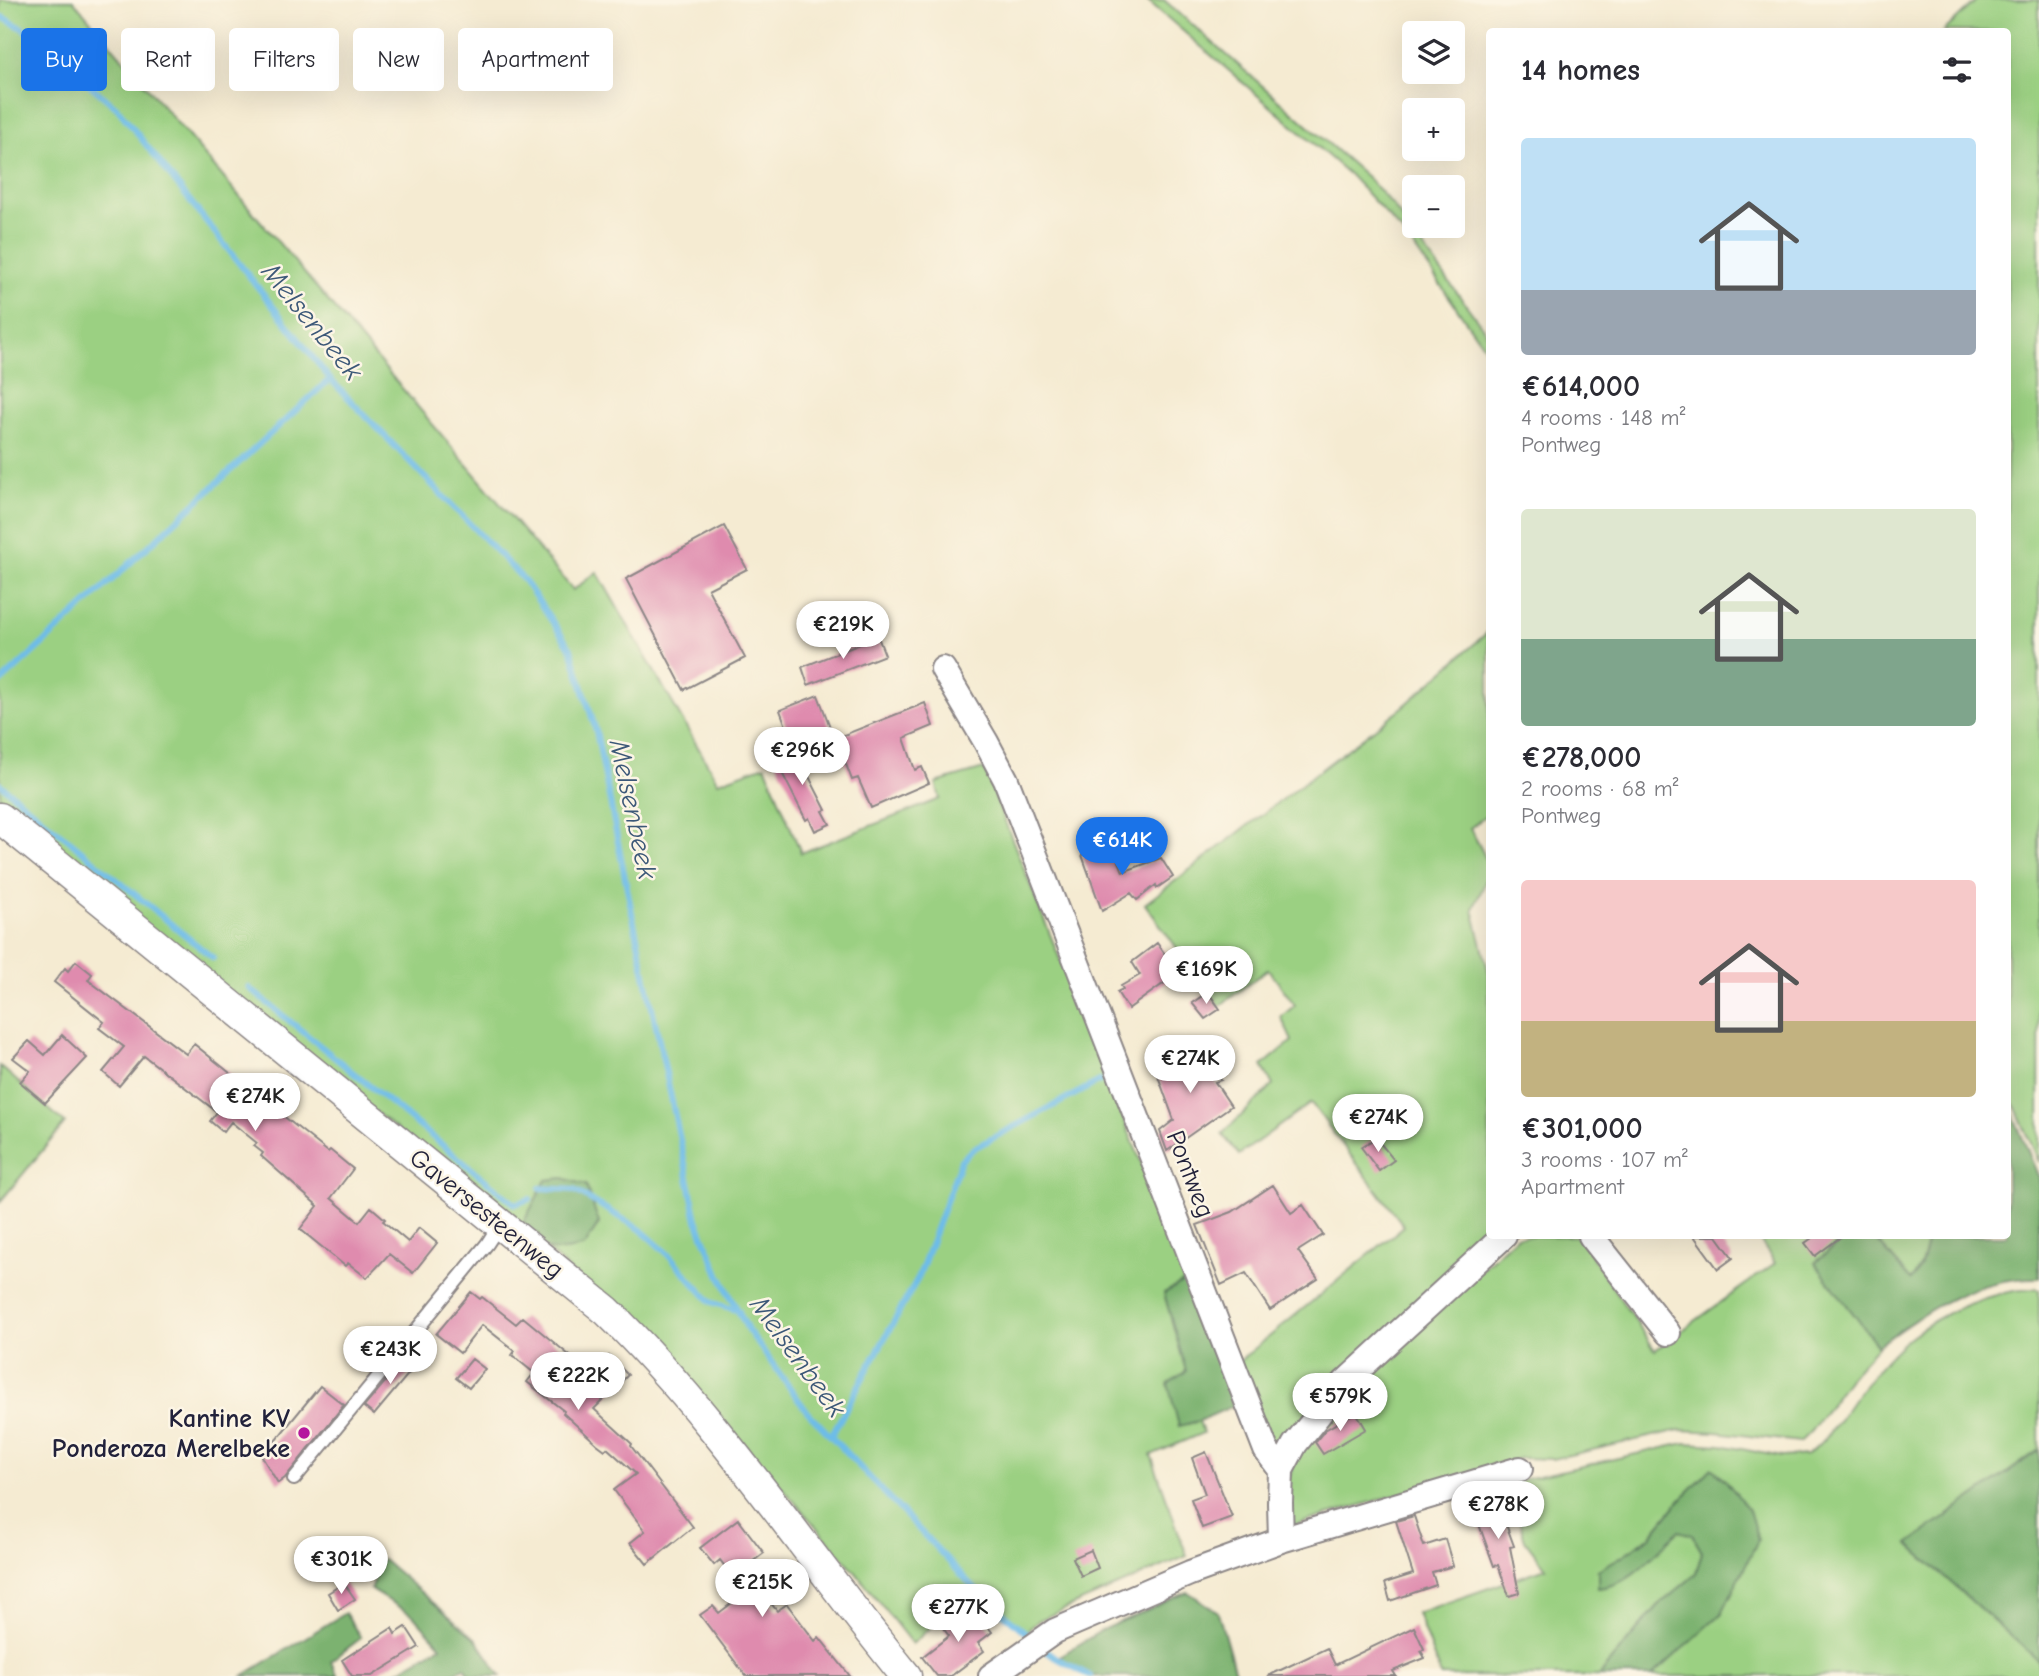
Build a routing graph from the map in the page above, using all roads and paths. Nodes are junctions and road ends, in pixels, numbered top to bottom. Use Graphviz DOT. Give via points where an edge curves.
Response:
graph roads {
  1 [pos="943,669"];
  2 [pos="0,818"];
  3 [pos="500,1224"];
  4 [pos="1501,1239"];
  5 [pos="1593,1239"];
  6 [pos="1668,1333"];
  7 [pos="1520,1469"];
  8 [pos="1281,1470"];
  9 [pos="294,1479"];
  10 [pos="1281,1540"];
  11 [pos="906,1676"];
  12 [pos="991,1676"];
  1 -- 8 [label="street, Pontweg" via="1006,780 1266,1450"];
  2 -- 3 [label="street, Gaversesteenweg"];
  3 -- 9 [label="lane"];
  3 -- 11 [label="street, Gaversesteenweg" via="607,1311 674,1380"];
  4 -- 8 [label="street" via="1345,1382 1295,1444"];
  5 -- 6 [label="street"];
  7 -- 10 [label="street"];
  8 -- 10 [label="street"];
  10 -- 12 [label="street" via="1055,1631"];
}
